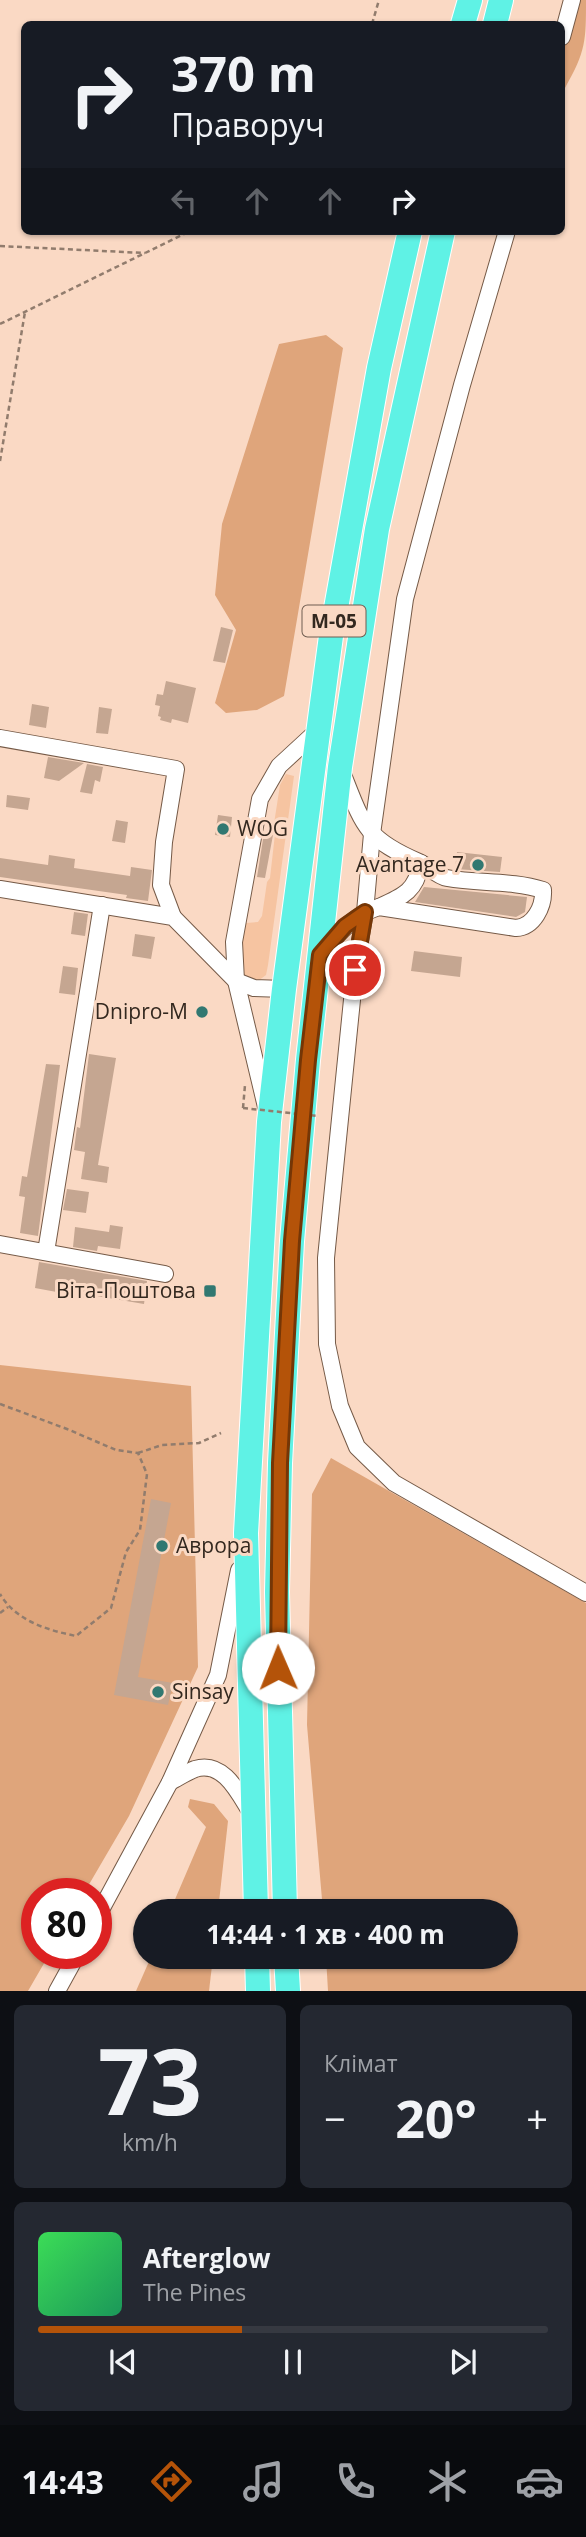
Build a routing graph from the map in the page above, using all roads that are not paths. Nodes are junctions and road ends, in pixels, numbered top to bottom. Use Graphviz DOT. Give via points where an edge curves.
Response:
graph roads {
  1 [pos="470,0"];
  2 [pos="501,0"];
  3 [pos="572,0"];
  4 [pos="464,21"];
  5 [pos="496,21"];
  6 [pos="565,26"];
  7 [pos="409,235"];
  8 [pos="442,235"];
  9 [pos="506,235"];
  10 [pos="317,731"];
  11 [pos="0,738"];
  12 [pos="340,767"];
  13 [pos="372,834"];
  14 [pos="421,863"];
  15 [pos="0,889"];
  16 [pos="102,905"];
  17 [pos="372,909"];
  18 [pos="173,916"];
  19 [pos="320,955"];
  20 [pos="236,981"];
  21 [pos="284,989"];
  22 [pos="270,1122"];
  23 [pos="0,1244"];
  24 [pos="46,1252"];
  25 [pos="165,1273"];
  26 [pos="246,1533"];
  27 [pos="586,1593"];
  28 [pos="170,1782"];
  29 [pos="253,1816"];
  30 [pos="112,1889"];
  31 [pos="256,1899"];
  32 [pos="285,1899"];
  33 [pos="69,1969"];
  34 [pos="257,1969"];
  35 [pos="287,1969"];
  36 [pos="57,1991"];
  37 [pos="258,1991"];
  38 [pos="288,1991"];
  1 -- 4 [label="highway"];
  2 -- 5 [label="highway"];
  3 -- 6 [label="street"];
  7 -- 10 [label="highway, М-05" via="379,368"];
  8 -- 12 [label="highway, М-05" via="377,529"];
  9 -- 13 [label="street" via="405,599"];
  10 -- 20 [label="street" via="279,766 260,799 234,942"];
  10 -- 21 [label="highway, М-05"];
  11 -- 18 [label="street" via="176,769 161,885"];
  12 -- 13 [label="street"];
  12 -- 19 [label="highway, М-05"];
  13 -- 14 [label="street" via="386,847"];
  13 -- 17 [label="street"];
  14 -- 17 [label="street" via="413,887"];
  14 -- 17 [label="street" via="444,878 509,882 543,890 544,901 523,928"];
  15 -- 16 [label="street"];
  16 -- 18 [label="street"];
  16 -- 24 [label="street"];
  17 -- 19 [label="street" via="345,926"];
  17 -- 27 [label="street" via="355,970 326,1258 327,1344 340,1406 357,1447 394,1483"];
  18 -- 20 [label="street"];
  19 -- 32 [label="highway, М-05" via="292,1241 280,1463 277,1592"];
  20 -- 21 [label="street" via="254,988"];
  20 -- 22 [label="street"];
  21 -- 22 [label="highway, М-05"];
  22 -- 26 [label="highway, М-05"];
  23 -- 24 [label="street"];
  24 -- 25 [label="street"];
  26 -- 28 [label="street" via="218,1675"];
  26 -- 29 [label="highway, М-05"];
  28 -- 29 [label="street" via="197,1768 215,1770 227,1776"];
  28 -- 30 [label="street"];
  29 -- 31 [label="highway, М-05"];
  33 -- 36 [label="street"];
  34 -- 37 [label="highway"];
  35 -- 38 [label="highway"];
}
